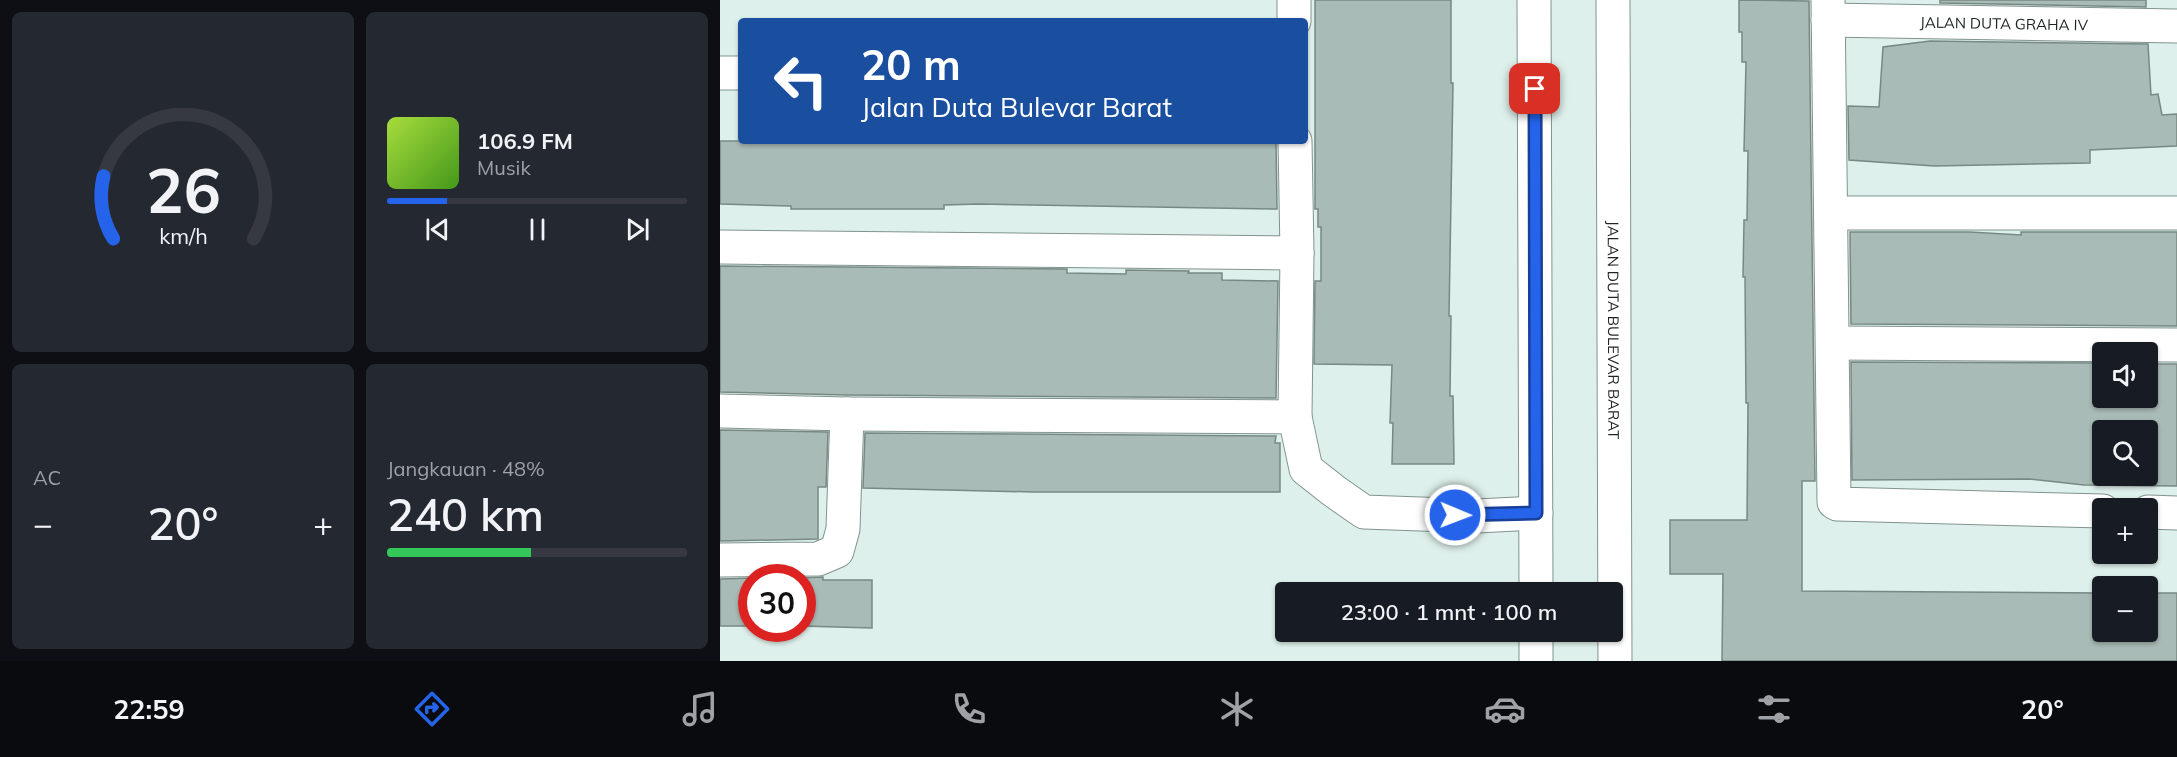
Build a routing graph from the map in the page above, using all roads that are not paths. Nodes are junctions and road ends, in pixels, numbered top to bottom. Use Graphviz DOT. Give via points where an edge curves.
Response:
graph roads {
  1 [pos="1294,0"];
  2 [pos="1534,0"];
  3 [pos="1613,0"];
  4 [pos="1828,10"];
  5 [pos="1294,18"];
  6 [pos="2177,26"];
  7 [pos="720,73"];
  8 [pos="738,73"];
  9 [pos="1295,144"];
  10 [pos="1831,213"];
  11 [pos="2177,213"];
  12 [pos="720,247"];
  13 [pos="1297,253"];
  14 [pos="1833,344"];
  15 [pos="2177,345"];
  16 [pos="720,411"];
  17 [pos="847,414"];
  18 [pos="1295,417"];
  19 [pos="2092,511"];
  20 [pos="2158,512"];
  21 [pos="1536,513"];
  22 [pos="2177,513"];
  23 [pos="720,560"];
  24 [pos="1536,582"];
  25 [pos="1536,642"];
  26 [pos="1536,661"];
  27 [pos="1615,661"];
  1 -- 5 [label="street"];
  2 -- 21 [label="street"];
  3 -- 27 [label="street, JALAN DUTA BULEVAR BARAT"];
  4 -- 6 [label="street, JALAN DUTA GRAHA IV"];
  4 -- 10 [label="street"];
  7 -- 8 [label="street"];
  9 -- 13 [label="street"];
  10 -- 11 [label="street"];
  10 -- 14 [label="street"];
  12 -- 13 [label="street"];
  13 -- 18 [label="street"];
  14 -- 15 [label="street"];
  14 -- 19 [label="street" via="1832,495 1837,504"];
  16 -- 17 [label="street"];
  17 -- 18 [label="street"];
  17 -- 23 [label="street" via="843,529 837,551 818,559"];
  18 -- 21 [label="street" via="1306,469 1364,512 1477,516"];
  20 -- 22 [label="street"];
  21 -- 24 [label="street"];
  25 -- 26 [label="street"];
}
